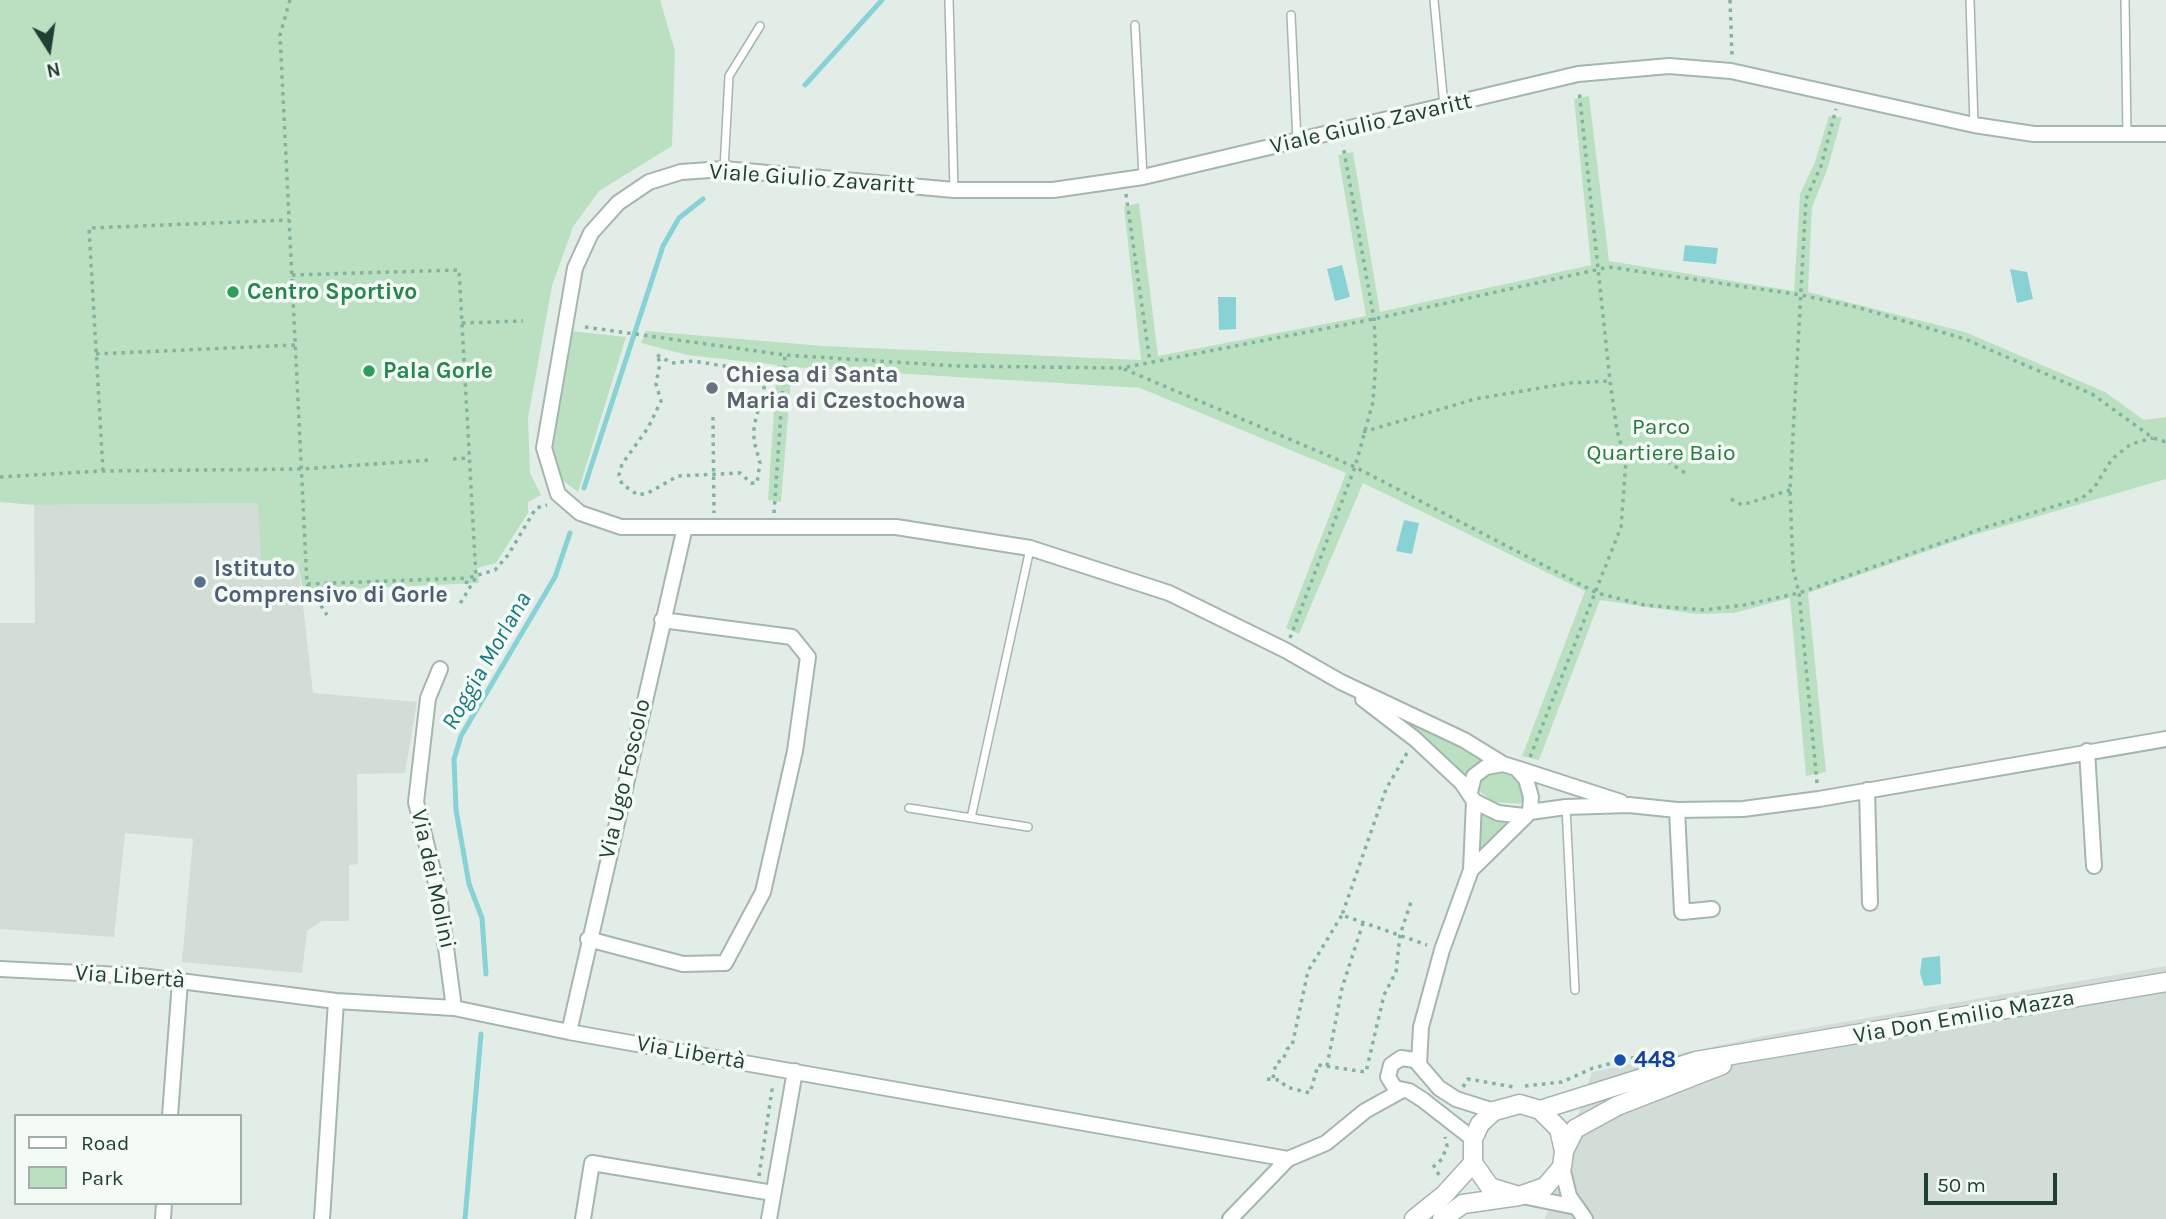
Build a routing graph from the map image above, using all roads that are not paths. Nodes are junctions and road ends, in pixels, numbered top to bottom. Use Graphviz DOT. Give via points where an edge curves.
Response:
graph roads {
  1 [pos="949,0"];
  2 [pos="1434,0"];
  3 [pos="1970,0"];
  4 [pos="2125,0"];
  5 [pos="1291,15"];
  6 [pos="1135,24"];
  7 [pos="760,26"];
  8 [pos="1444,107"];
  9 [pos="1974,125"];
  10 [pos="2166,134"];
  11 [pos="2127,136"];
  12 [pos="1297,141"];
  13 [pos="2166,145"];
  14 [pos="724,169"];
  15 [pos="1143,177"];
  16 [pos="954,190"];
  17 [pos="685,527"];
  18 [pos="1030,548"];
  19 [pos="662,620"];
  20 [pos="440,669"];
  21 [pos="1341,682"];
  22 [pos="2164,738"];
  23 [pos="2087,751"];
  24 [pos="1514,767"];
  25 [pos="1867,790"];
  26 [pos="1472,797"];
  27 [pos="1629,805"];
  28 [pos="1566,807"];
  29 [pos="909,808"];
  30 [pos="1677,810"];
  31 [pos="1527,814"];
  32 [pos="971,818"];
  33 [pos="1028,827"];
  34 [pos="2094,866"];
  35 [pos="1471,870"];
  36 [pos="1870,903"];
  37 [pos="1712,909"];
  38 [pos="588,939"];
  39 [pos="0,969"];
  40 [pos="180,981"];
  41 [pos="2166,982"];
  42 [pos="1575,990"];
  43 [pos="336,1001"];
  44 [pos="454,1008"];
  45 [pos="569,1032"];
  46 [pos="1762,1052"];
  47 [pos="1415,1064"];
  48 [pos="795,1071"];
  49 [pos="1388,1077"];
  50 [pos="1405,1091"];
  51 [pos="1540,1110"];
  52 [pos="1365,1111"];
  53 [pos="1494,1111"];
  54 [pos="170,1114"];
  55 [pos="1473,1139"];
  56 [pos="1288,1159"];
  57 [pos="1563,1159"];
  58 [pos="1473,1163"];
  59 [pos="773,1193"];
  60 [pos="1519,1196"];
  61 [pos="1580,1213"];
  62 [pos="322,1219"];
  63 [pos="583,1219"];
  64 [pos="769,1219"];
  65 [pos="1230,1219"];
  66 [pos="1414,1219"];
  67 [pos="1442,1219"];
  1 -- 16 [label="lane"];
  2 -- 8 [label="lane"];
  3 -- 9 [label="lane"];
  4 -- 11 [label="lane"];
  5 -- 12 [label="lane"];
  6 -- 15 [label="lane"];
  7 -- 14 [label="lane" via="730,76"];
  8 -- 9 [label="street, Viale Giulio Zavaritt" via="1578,74 1669,66 1731,71"];
  8 -- 12 [label="street, Viale Giulio Zavaritt"];
  9 -- 11 [label="street, Viale Giulio Zavaritt" via="2034,134"];
  10 -- 11 [label="street, Viale Giulio Zavaritt"];
  11 -- 13 [label="street, Viale Giulio Zavaritt"];
  12 -- 15 [label="street, Viale Giulio Zavaritt"];
  14 -- 16 [label="street, Viale Giulio Zavaritt"];
  14 -- 17 [label="street, Viale Giulio Zavaritt" via="681,172 649,182 618,203 590,233 575,268 544,448 558,494 580,513 621,527"];
  15 -- 16 [label="street, Viale Giulio Zavaritt" via="1053,190"];
  17 -- 18 [label="street" via="896,527"];
  17 -- 19 [label="street, Via Ugo Foscolo"];
  18 -- 21 [label="street" via="1169,593"];
  18 -- 32 [label="lane"];
  19 -- 38 [label="street, Via Ugo Foscolo"];
  19 -- 38 [label="street" via="792,637 808,657 796,751 764,892 725,963 683,964"];
  20 -- 44 [label="street, Via dei Molini" via="428,698 416,802 439,895"];
  21 -- 24 [label="street"];
  21 -- 26 [label="street" via="1415,739"];
  22 -- 23 [label="street"];
  23 -- 25 [label="street"];
  23 -- 34 [label="street"];
  24 -- 26 [label="street" via="1486,767 1474,776"];
  24 -- 27 [label="street"];
  24 -- 31 [label="street" via="1526,779 1531,797"];
  25 -- 30 [label="street" via="1743,809"];
  25 -- 36 [label="street"];
  26 -- 31 [label="street" via="1497,813"];
  26 -- 35 [label="street"];
  27 -- 28 [label="street"];
  27 -- 30 [label="street"];
  28 -- 31 [label="street"];
  28 -- 42 [label="lane"];
  29 -- 32 [label="lane"];
  30 -- 37 [label="street" via="1682,912"];
  31 -- 35 [label="street"];
  32 -- 33 [label="lane"];
  35 -- 47 [label="street" via="1442,950"];
  38 -- 45 [label="street, Via Ugo Foscolo"];
  39 -- 40 [label="street, Via Libertà"];
  40 -- 43 [label="street, Via Libertà"];
  40 -- 54 [label="street"];
  41 -- 46 [label="street, Via Don Emilio Mazza"];
  43 -- 44 [label="street, Via Libertà"];
  43 -- 62 [label="street"];
  44 -- 45 [label="street, Via Libertà"];
  45 -- 48 [label="street, Via Libertà"];
  46 -- 51 [label="street, Via Don Emilio Mazza" via="1696,1061"];
  46 -- 57 [label="street, Via Don Emilio Mazza" via="1617,1106 1575,1129"];
  47 -- 49 [label="street" via="1391,1065"];
  47 -- 50 [label="street" via="1417,1087"];
  47 -- 53 [label="street" via="1456,1099"];
  48 -- 56 [label="street, Via Libertà"];
  48 -- 59 [label="street"];
  49 -- 50 [label="street"];
  49 -- 52 [label="street"];
  50 -- 52 [label="street"];
  50 -- 55 [label="street"];
  51 -- 53 [label="street, Via Don Emilio Mazza" via="1520,1104"];
  51 -- 57 [label="street" via="1559,1129"];
  52 -- 56 [label="street" via="1326,1143"];
  53 -- 55 [label="street"];
  55 -- 58 [label="street"];
  56 -- 65 [label="street"];
  57 -- 60 [label="street, Via Don Emilio Mazza" via="1545,1187"];
  57 -- 61 [label="street" via="1569,1196"];
  58 -- 60 [label="street" via="1490,1187"];
  58 -- 66 [label="street"];
  59 -- 63 [label="street" via="592,1163"];
  59 -- 64 [label="street"];
  60 -- 61 [label="street"];
  60 -- 67 [label="street, Via Don Emilio Mazza" via="1463,1204"];
}
